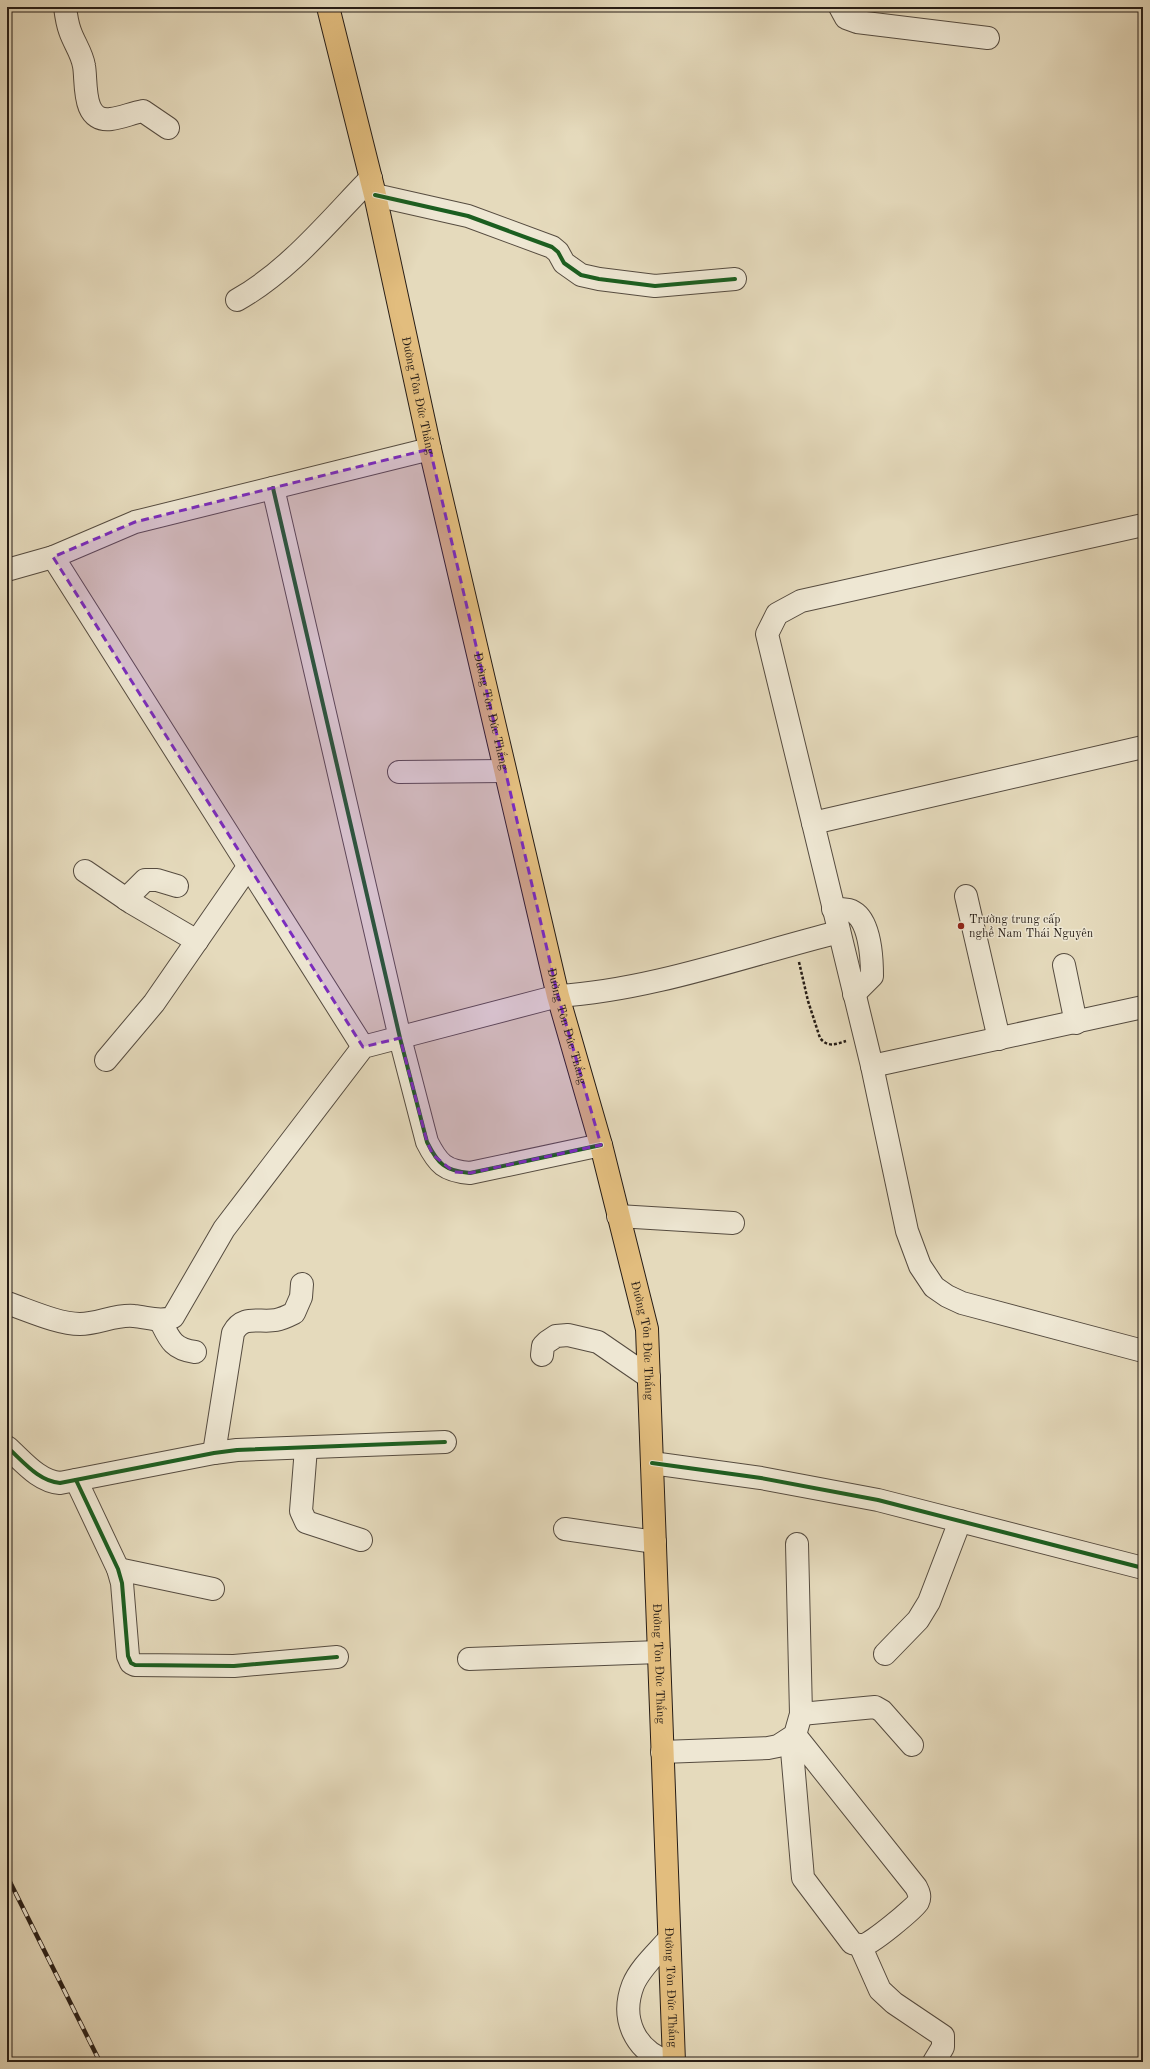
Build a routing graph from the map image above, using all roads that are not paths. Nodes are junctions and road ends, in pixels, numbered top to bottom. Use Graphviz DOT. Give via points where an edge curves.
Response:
graph roads {
  1 [pos="65,7"];
  2 [pos="328,7"];
  3 [pos="840,7"];
  4 [pos="988,38"];
  5 [pos="168,128"];
  6 [pos="373,186"];
  7 [pos="735,279"];
  8 [pos="237,300"];
  9 [pos="430,449"];
  10 [pos="273,488"];
  11 [pos="1143,525"];
  12 [pos="53,557"];
  13 [pos="7,570"];
  14 [pos="1143,747"];
  15 [pos="504,771"];
  16 [pos="399,772"];
  17 [pos="813,823"];
  18 [pos="248,868"];
  19 [pos="85,871"];
  20 [pos="177,886"];
  21 [pos="966,896"];
  22 [pos="126,899"];
  23 [pos="833,909"];
  24 [pos="839,932"];
  25 [pos="197,941"];
  26 [pos="1064,965"];
  27 [pos="854,994"];
  28 [pos="558,996"];
  29 [pos="1143,1007"];
  30 [pos="1076,1023"];
  31 [pos="400,1038"];
  32 [pos="999,1039"];
  33 [pos="363,1047"];
  34 [pos="106,1060"];
  35 [pos="872,1066"];
  36 [pos="600,1145"];
  37 [pos="618,1216"];
  38 [pos="733,1223"];
  39 [pos="302,1284"];
  40 [pos="7,1303"];
  41 [pos="160,1320"];
  42 [pos="1143,1351"];
  43 [pos="195,1352"];
  44 [pos="542,1355"];
  45 [pos="649,1378"];
  46 [pos="445,1442"];
  47 [pos="7,1447"];
  48 [pos="306,1448"];
  49 [pos="214,1453"];
  50 [pos="652,1463"];
  51 [pos="76,1480"];
  52 [pos="960,1521"];
  53 [pos="565,1529"];
  54 [pos="361,1540"];
  55 [pos="655,1542"];
  56 [pos="797,1544"];
  57 [pos="1143,1568"];
  58 [pos="118,1569"];
  59 [pos="213,1589"];
  60 [pos="659,1652"];
  61 [pos="885,1654"];
  62 [pos="337,1657"];
  63 [pos="469,1659"];
  64 [pos="802,1714"];
  65 [pos="793,1737"];
  66 [pos="912,1745"];
  67 [pos="662,1752"];
  68 [pos="669,1939"];
  69 [pos="860,1945"];
  70 [pos="669,2062"];
  71 [pos="674,2062"];
  72 [pos="934,2062"];
  1 -- 5 [label="street" via="70,31 84,65 88,105 94,114 110,119 143,111"];
  2 -- 6 [label="main road, Đường Tôn Đức Thắng"];
  3 -- 4 [label="street" via="846,18 857,22"];
  6 -- 7 [label="street" via="468,216 552,247 564,263 581,275 655,286"];
  6 -- 8 [label="street" via="284,267 258,288"];
  6 -- 9 [label="main road, Đường Tôn Đức Thắng"];
  9 -- 10 [label="street"];
  9 -- 15 [label="main road, Đường Tôn Đức Thắng"];
  10 -- 12 [label="street" via="135,522"];
  10 -- 31 [label="street"];
  11 -- 17 [label="street" via="800,602 777,614 767,634"];
  12 -- 13 [label="street"];
  12 -- 18 [label="street"];
  14 -- 17 [label="street"];
  15 -- 16 [label="street"];
  15 -- 28 [label="main road, Đường Tôn Đức Thắng"];
  17 -- 23 [label="street"];
  18 -- 25 [label="street"];
  18 -- 33 [label="street"];
  19 -- 22 [label="street"];
  20 -- 22 [label="street" via="157,880 145,880"];
  21 -- 32 [label="street"];
  22 -- 25 [label="street"];
  23 -- 24 [label="street"];
  23 -- 27 [label="street" via="850,910 857,914 866,929 871,947 872,976"];
  24 -- 27 [label="street"];
  24 -- 28 [label="street" via="649,983"];
  25 -- 34 [label="street" via="144,1016"];
  26 -- 30 [label="street"];
  27 -- 35 [label="street"];
  28 -- 31 [label="street"];
  28 -- 36 [label="main road, Đường Tôn Đức Thắng"];
  29 -- 30 [label="street"];
  30 -- 32 [label="street"];
  31 -- 33 [label="street"];
  31 -- 36 [label="street" via="427,1142 433,1155 443,1166 454,1172 470,1173"];
  32 -- 35 [label="street"];
  33 -- 41 [label="street" via="224,1229 176,1313 169,1319"];
  35 -- 42 [label="street" via="908,1231 920,1266 934,1287 962,1304"];
  36 -- 37 [label="main road, Đường Tôn Đức Thắng"];
  37 -- 38 [label="street"];
  37 -- 45 [label="main road, Đường Tôn Đức Thắng" via="647,1329"];
  39 -- 49 [label="street" via="301,1297 294,1313 277,1320 247,1320 233,1333"];
  40 -- 41 [label="street" via="66,1323 94,1323 129,1316"];
  41 -- 43 [label="street" via="175,1346"];
  44 -- 45 [label="street" via="543,1346 547,1342 556,1336 568,1335 598,1342"];
  45 -- 50 [label="main road, Đường Tôn Đức Thắng"];
  46 -- 48 [label="street"];
  47 -- 51 [label="street" via="50,1482"];
  48 -- 49 [label="street"];
  48 -- 54 [label="street" via="301,1512 306,1522"];
  49 -- 51 [label="street"];
  50 -- 52 [label="street" via="837,1491"];
  50 -- 55 [label="main road, Đường Tôn Đức Thắng"];
  51 -- 58 [label="street"];
  52 -- 57 [label="street"];
  52 -- 61 [label="street" via="929,1602 913,1625"];
  53 -- 55 [label="street"];
  55 -- 60 [label="main road, Đường Tôn Đức Thắng"];
  56 -- 64 [label="street"];
  58 -- 59 [label="street"];
  58 -- 62 [label="street" via="122,1583 129,1660 135,1665 234,1666"];
  60 -- 63 [label="street"];
  60 -- 67 [label="main road, Đường Tôn Đức Thắng"];
  64 -- 65 [label="street"];
  64 -- 66 [label="street" via="875,1707 882,1711"];
  65 -- 67 [label="street" via="778,1746 768,1748"];
  65 -- 69 [label="street" via="803,1878 849,1940"];
  65 -- 69 [label="street" via="919,1893 918,1902 912,1908 874,1941"];
  67 -- 68 [label="main road, Đường Tôn Đức Thắng"];
  68 -- 70 [label="street" via="641,1971 633,1986 628,2016 632,2031 648,2053"];
  68 -- 71 [label="main road, Đường Tôn Đức Thắng"];
  69 -- 72 [label="street" via="880,1990 894,2003 943,2036 943,2047"];
}
